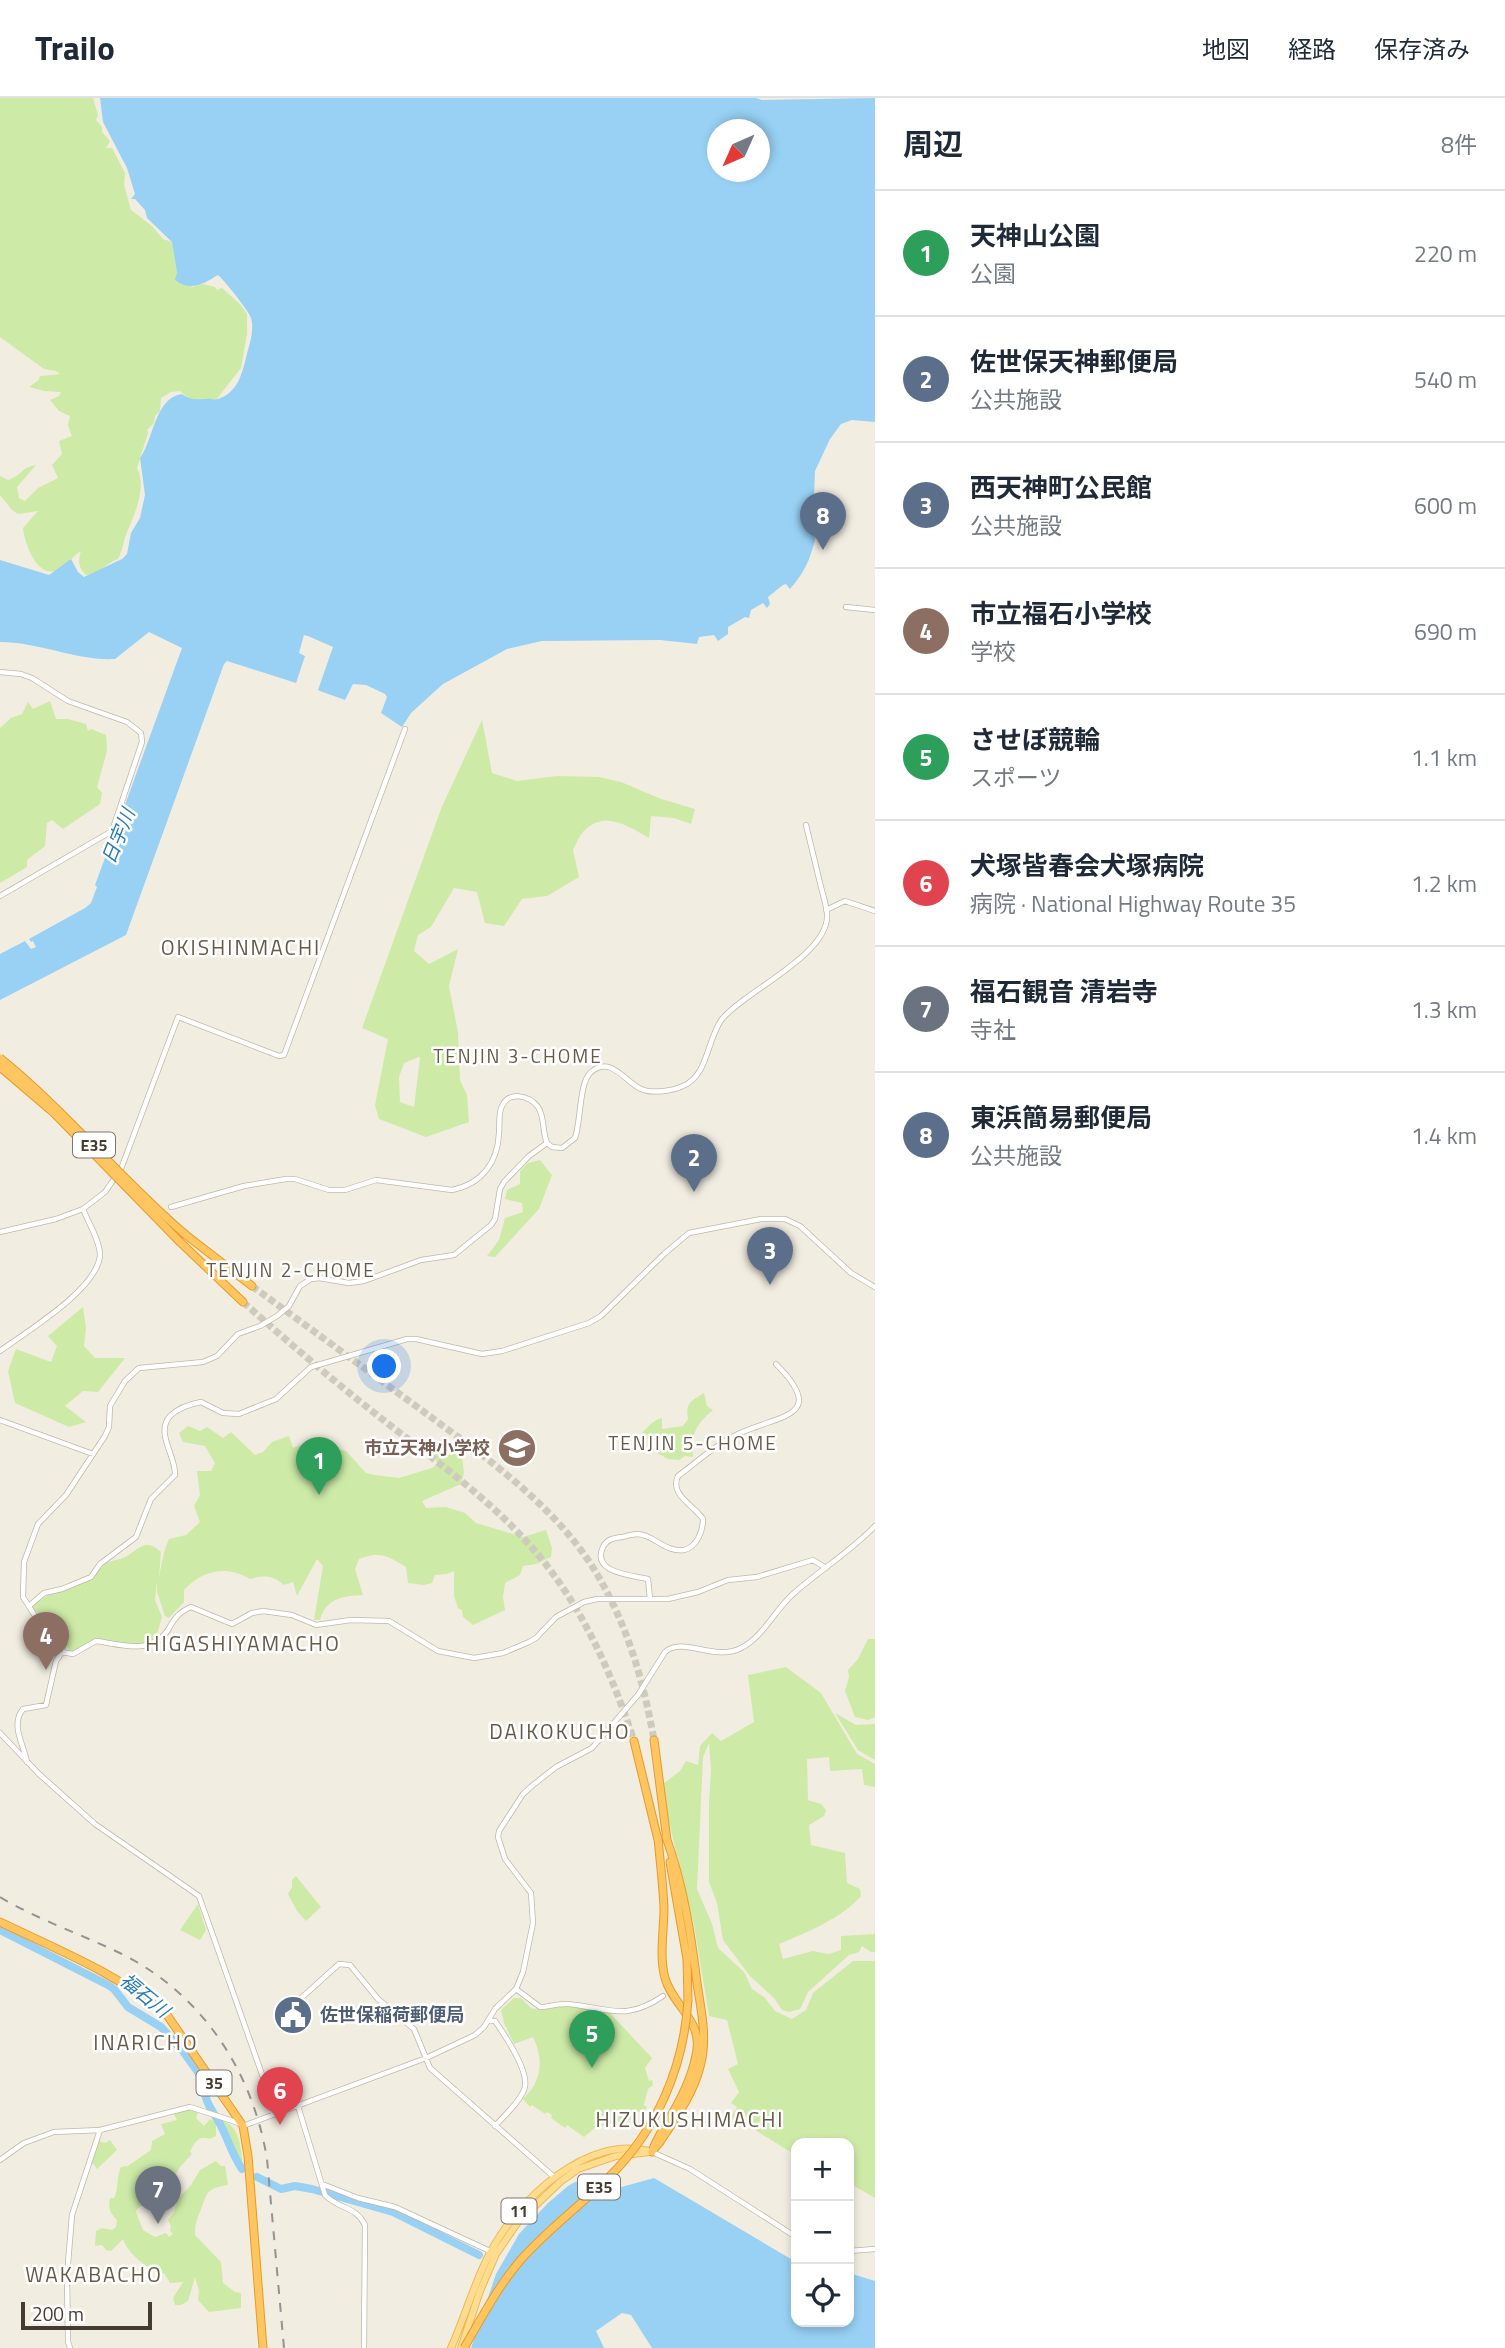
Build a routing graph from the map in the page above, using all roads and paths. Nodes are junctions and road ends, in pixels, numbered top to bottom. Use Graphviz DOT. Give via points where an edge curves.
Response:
graph roads {
  1 [pos="846,607"];
  2 [pos="875,610"];
  3 [pos="0,671"];
  4 [pos="405,729"];
  5 [pos="806,825"];
  6 [pos="0,896"];
  7 [pos="826,910"];
  8 [pos="875,911"];
  9 [pos="0,1063"];
  10 [pos="547,1143"];
  11 [pos="121,1169"];
  12 [pos="172,1207"];
  13 [pos="83,1209"];
  14 [pos="0,1232"];
  15 [pos="252,1286"];
  16 [pos="875,1287"];
  17 [pos="243,1302"];
  18 [pos="0,1351"];
  19 [pos="776,1364"];
  20 [pos="0,1420"];
  21 [pos="93,1454"];
  22 [pos="875,1526"];
  23 [pos="826,1568"];
  24 [pos="650,1599"];
  25 [pos="29,1606"];
  26 [pos="62,1652"];
  27 [pos="0,1733"];
  28 [pos="654,1740"];
  29 [pos="634,1741"];
  30 [pos="27,1762"];
  31 [pos="662,1838"];
  32 [pos="0,1922"];
  33 [pos="516,1989"];
  34 [pos="663,1996"];
  35 [pos="279,2018"];
  36 [pos="488,2020"];
  37 [pos="426,2058"];
  38 [pos="298,2106"];
  39 [pos="276,2113"];
  40 [pos="243,2126"];
  41 [pos="495,2126"];
  42 [pos="100,2130"];
  43 [pos="652,2152"];
  44 [pos="0,2160"];
  45 [pos="558,2180"];
  46 [pos="321,2184"];
  47 [pos="791,2234"];
  48 [pos="875,2249"];
  49 [pos="854,2251"];
  50 [pos="493,2253"];
  51 [pos="70,2348"];
  52 [pos="263,2348"];
  53 [pos="364,2348"];
  54 [pos="451,2348"];
  55 [pos="462,2348"];
  1 -- 2 [label="street"];
  3 -- 6 [label="street" via="21,674 68,701 127,722 141,733 142,742 112,831"];
  4 -- 11 [label="street" via="286,1052 279,1056 178,1017"];
  5 -- 7 [label="street"];
  7 -- 8 [label="street" via="845,901"];
  7 -- 10 [label="street" via="825,928 816,943 722,1020 691,1081 648,1091 614,1069 599,1067 587,1075 572,1142 562,1148"];
  9 -- 11 [label="street"];
  9 -- 15 [label="highway, E35, bridge" via="55,1105 143,1197"];
  9 -- 17 [label="highway, E35, bridge"];
  10 -- 12 [label="street" via="537,1106 517,1096 500,1109 498,1152 492,1164 462,1188 376,1180 336,1190 286,1179"];
  10 -- 21 [label="street" via="504,1182 491,1225 454,1255 421,1260 364,1281 311,1279 277,1316 238,1334 217,1356 203,1362 139,1367 114,1397 109,1427"];
  11 -- 13 [label="street" via="105,1192"];
  13 -- 14 [label="street"];
  13 -- 18 [label="street" via="100,1251 96,1268 51,1315"];
  16 -- 25 [label="street" via="851,1273 791,1221 741,1222 689,1233 589,1323 482,1354 407,1339 311,1367 276,1399 239,1413 223,1413 201,1402 189,1405 165,1424 175,1475 152,1499 136,1536 100,1564 91,1577 44,1593"];
  19 -- 24 [label="street" via="799,1391 795,1409 735,1435 676,1480 678,1493 703,1519 694,1544 677,1549 640,1534 608,1540 604,1546 603,1564 612,1571 648,1579"];
  20 -- 21 [label="street"];
  21 -- 25 [label="street" via="35,1530 24,1562 23,1597"];
  22 -- 23 [label="street"];
  23 -- 24 [label="street" via="813,1560 757,1577 728,1580 688,1595"];
  23 -- 33 [label="street" via="792,1595 740,1649 711,1653 671,1647 592,1748 556,1767 523,1794 498,1837 505,1859 528,1887 533,1905 531,1939"];
  24 -- 26 [label="street" via="584,1602 556,1617 536,1639 503,1653 474,1658 438,1650 389,1621 316,1625 292,1615 263,1611 232,1624 191,1607 177,1615 153,1644 127,1647 96,1641 73,1654"];
  25 -- 26 [label="street" via="62,1639"];
  26 -- 30 [label="street" via="46,1705 23,1709 17,1718"];
  27 -- 30 [label="street"];
  28 -- 31 [label="highway, E35"];
  29 -- 31 [label="highway, E35"];
  30 -- 39 [label="street" via="95,1824 199,1896"];
  31 -- 43 [label="highway" via="664,1975 695,2029 698,2045 687,2085"];
  31 -- 43 [label="highway" via="674,1860 690,1925 704,2023 701,2065 692,2089"];
  31 -- 55 [label="highway, E35, bridge" via="687,1959 688,2000 681,2053 670,2086 636,2147 518,2263"];
  32 -- 40 [label="highway, 35" via="82,1961 156,2005"];
  33 -- 34 [label="street" via="540,2007 567,2004 617,2011 642,2009"];
  33 -- 36 [label="street"];
  35 -- 37 [label="street" via="331,1969 345,1964 355,1969 383,2005 414,2029"];
  36 -- 37 [label="street" via="475,2035"];
  36 -- 41 [label="street" via="495,2021 505,2034 526,2087"];
  37 -- 38 [label="street"];
  37 -- 41 [label="street" via="430,2068"];
  38 -- 39 [label="street"];
  38 -- 46 [label="street"];
  39 -- 40 [label="street"];
  40 -- 42 [label="street" via="190,2107"];
  40 -- 52 [label="highway, 35"];
  41 -- 45 [label="street"];
  42 -- 44 [label="street" via="54,2132 24,2143"];
  42 -- 51 [label="street" via="72,2215 67,2276"];
  43 -- 45 [label="main road, 11" via="601,2160"];
  43 -- 47 [label="street" via="690,2169"];
  45 -- 50 [label="main road, 11"];
  46 -- 50 [label="street" via="395,2207"];
  46 -- 53 [label="street" via="329,2200 356,2212 365,2225"];
  48 -- 49 [label="street"];
  50 -- 54 [label="main road, 11"];
  50 -- 55 [label="main road, 11"];
}
